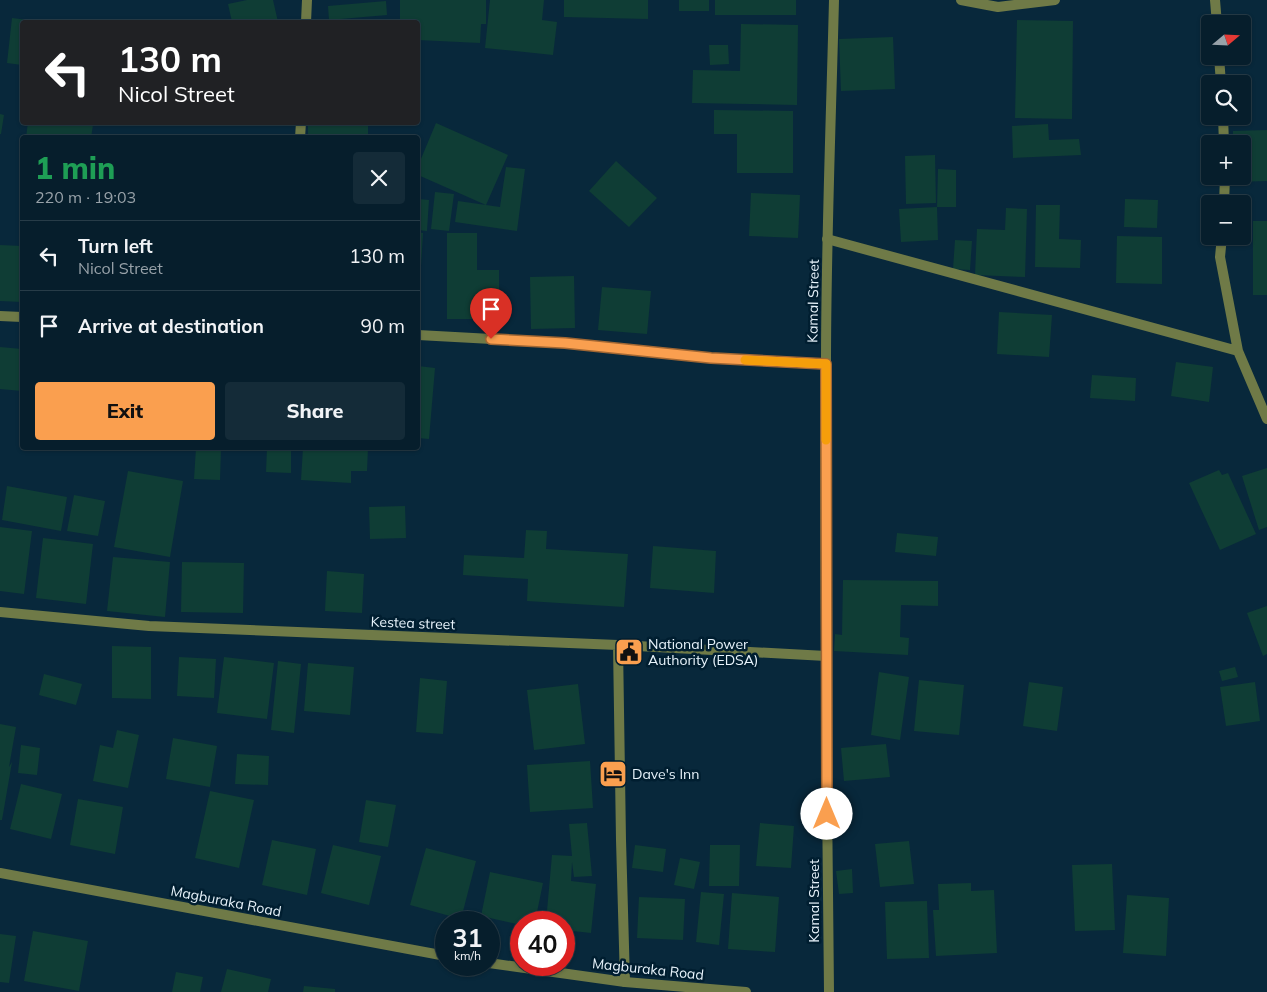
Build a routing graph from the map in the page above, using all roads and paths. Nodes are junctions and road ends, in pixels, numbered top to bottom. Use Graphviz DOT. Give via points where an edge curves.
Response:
graph roads {
  1 [pos="307,0"];
  2 [pos="834,0"];
  3 [pos="961,0"];
  4 [pos="1055,0"];
  5 [pos="1215,0"];
  6 [pos="1216,15"];
  7 [pos="306,20"];
  8 [pos="827,239"];
  9 [pos="1221,245"];
  10 [pos="0,316"];
  11 [pos="20,318"];
  12 [pos="420,335"];
  13 [pos="1238,351"];
  14 [pos="826,364"];
  15 [pos="1267,419"];
  16 [pos="0,612"];
  17 [pos="618,645"];
  18 [pos="826,656"];
  19 [pos="0,873"];
  20 [pos="435,954"];
  21 [pos="500,965"];
  22 [pos="625,982"];
  23 [pos="746,992"];
  24 [pos="829,992"];
  1 -- 7 [label="street"];
  2 -- 8 [label="street, Kamal Street"];
  3 -- 4 [label="street" via="998,7"];
  5 -- 6 [label="street"];
  8 -- 13 [label="street"];
  8 -- 14 [label="street, Kamal Street"];
  9 -- 13 [label="street" via="1220,257"];
  10 -- 11 [label="street"];
  12 -- 14 [label="street"];
  13 -- 15 [label="street"];
  14 -- 18 [label="street, Kamal Street"];
  16 -- 17 [label="street, Kestea street" via="149,626"];
  17 -- 18 [label="street, Kestea street"];
  17 -- 22 [label="street"];
  18 -- 24 [label="street, Kamal Street"];
  19 -- 20 [label="street, Magburaka Road"];
  21 -- 22 [label="street, Magburaka Road"];
  22 -- 23 [label="street, Magburaka Road"];
}
